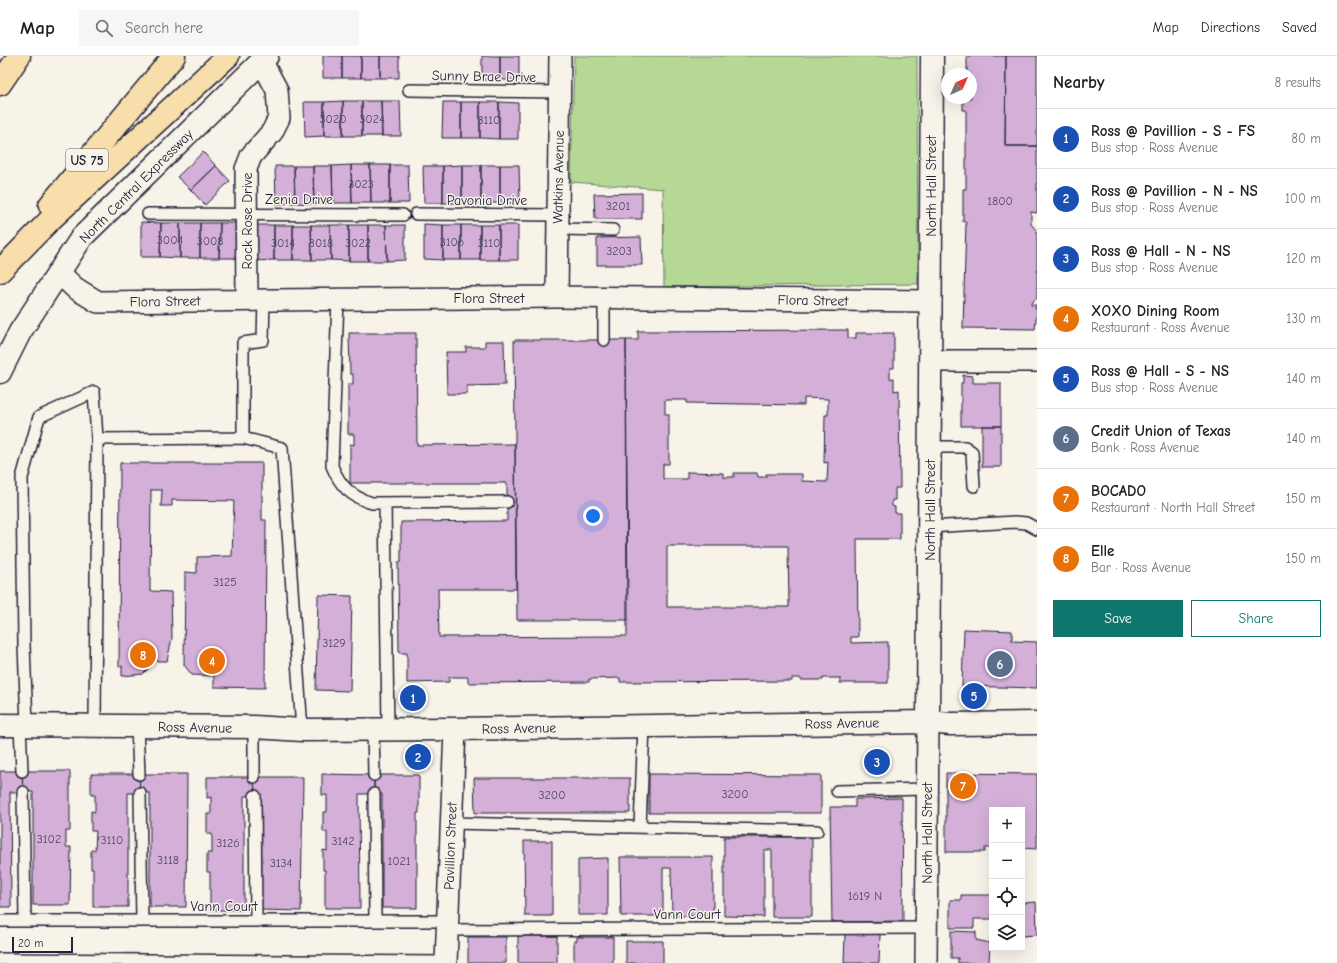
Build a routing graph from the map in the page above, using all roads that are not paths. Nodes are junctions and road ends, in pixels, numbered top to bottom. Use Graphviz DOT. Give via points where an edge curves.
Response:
graph roads {
  1 [pos="19,56"];
  2 [pos="174,56"];
  3 [pos="228,56"];
  4 [pos="560,56"];
  5 [pos="932,56"];
  6 [pos="265,59"];
  7 [pos="0,84"];
  8 [pos="409,90"];
  9 [pos="559,92"];
  10 [pos="148,214"];
  11 [pos="247,214"];
  12 [pos="403,214"];
  13 [pos="416,214"];
  14 [pos="557,222"];
  15 [pos="613,230"];
  16 [pos="0,264"];
  17 [pos="0,271"];
  18 [pos="58,272"];
  19 [pos="558,297"];
  20 [pos="604,298"];
  21 [pos="256,299"];
  22 [pos="338,299"];
  23 [pos="931,301"];
  24 [pos="604,340"];
  25 [pos="931,361"];
  26 [pos="1037,361"];
  27 [pos="0,372"];
  28 [pos="97,438"];
  29 [pos="243,438"];
  30 [pos="930,447"];
  31 [pos="974,486"];
  32 [pos="507,502"];
  33 [pos="385,503"];
  34 [pos="929,527"];
  35 [pos="1037,529"];
  36 [pos="928,722"];
  37 [pos="1037,723"];
  38 [pos="16,725"];
  39 [pos="95,726"];
  40 [pos="137,726"];
  41 [pos="644,726"];
  42 [pos="254,727"];
  43 [pos="381,728"];
  44 [pos="455,729"];
  45 [pos="302,730"];
  46 [pos="22,771"];
  47 [pos="139,774"];
  48 [pos="374,775"];
  49 [pos="254,777"];
  50 [pos="927,789"];
  51 [pos="837,791"];
  52 [pos="23,792"];
  53 [pos="140,793"];
  54 [pos="374,794"];
  55 [pos="254,796"];
  56 [pos="451,823"];
  57 [pos="640,827"];
  58 [pos="817,831"];
  59 [pos="0,921"];
  60 [pos="25,921"];
  61 [pos="142,921"];
  62 [pos="256,921"];
  63 [pos="375,921"];
  64 [pos="447,925"];
  65 [pos="926,928"];
  66 [pos="0,958"];
  67 [pos="446,963"];
  68 [pos="926,963"];
  1 -- 7 [label="highway"];
  2 -- 16 [label="highway, US 75"];
  3 -- 17 [label="highway" via="51,219"];
  4 -- 9 [label="street, Watkins Avenue"];
  5 -- 23 [label="main road, North Hall Street"];
  6 -- 11 [label="street, Rock Rose Drive" via="277,90 279,118 272,132 251,156 246,170"];
  6 -- 18 [label="main road, North Central Expressway" via="114,204 82,237"];
  8 -- 9 [label="lane, Sunny Brae Drive"];
  9 -- 14 [label="street, Watkins Avenue"];
  10 -- 11 [label="lane, Zenia Drive"];
  11 -- 12 [label="lane, Zenia Drive"];
  11 -- 21 [label="street, Rock Rose Drive"];
  13 -- 14 [label="lane, Pavonia Drive"];
  14 -- 15 [label="lane, Pavonia Drive"];
  14 -- 19 [label="street, Watkins Avenue"];
  18 -- 21 [label="street, Flora Street" via="75,288 98,302"];
  18 -- 27 [label="main road, North Central Expressway" via="20,332"];
  19 -- 20 [label="street, Flora Street"];
  19 -- 22 [label="street, Flora Street"];
  20 -- 23 [label="street, Flora Street"];
  20 -- 24 [label="lane"];
  21 -- 22 [label="street, Flora Street"];
  21 -- 29 [label="lane" via="263,340 243,343"];
  22 -- 33 [label="lane" via="332,466 337,480 346,491 358,499"];
  23 -- 25 [label="main road, North Hall Street"];
  25 -- 26 [label="street"];
  25 -- 30 [label="main road, North Hall Street"];
  28 -- 29 [label="lane"];
  28 -- 38 [label="lane" via="94,392 38,417 22,478 24,645"];
  28 -- 39 [label="lane"];
  29 -- 45 [label="lane" via="282,448"];
  30 -- 31 [label="lane" via="965,447 972,452"];
  30 -- 34 [label="main road, North Hall Street"];
  32 -- 33 [label="lane"];
  33 -- 43 [label="lane"];
  34 -- 35 [label="lane" via="1015,522 1026,523"];
  34 -- 36 [label="main road, North Hall Street"];
  36 -- 37 [label="main road, Ross Avenue"];
  36 -- 41 [label="main road, Ross Avenue"];
  36 -- 50 [label="street, North Hall Street"];
  38 -- 39 [label="main road, Ross Avenue"];
  38 -- 46 [label="lane"];
  39 -- 40 [label="main road, Ross Avenue"];
  40 -- 42 [label="main road, Ross Avenue"];
  40 -- 47 [label="lane"];
  41 -- 44 [label="main road, Ross Avenue"];
  41 -- 57 [label="lane"];
  42 -- 45 [label="main road, Ross Avenue"];
  42 -- 49 [label="lane"];
  43 -- 44 [label="main road, Ross Avenue"];
  43 -- 45 [label="main road, Ross Avenue"];
  43 -- 48 [label="lane"];
  44 -- 56 [label="street, Pavillion Street"];
  50 -- 51 [label="lane"];
  50 -- 65 [label="street, North Hall Street"];
  52 -- 60 [label="lane"];
  53 -- 61 [label="lane"];
  54 -- 63 [label="lane"];
  55 -- 62 [label="lane"];
  56 -- 57 [label="lane"];
  56 -- 64 [label="street, Pavillion Street"];
  57 -- 58 [label="lane"];
  59 -- 60 [label="lane, Vann Court"];
  60 -- 61 [label="lane, Vann Court"];
  61 -- 62 [label="lane, Vann Court"];
  62 -- 63 [label="lane, Vann Court"];
  63 -- 64 [label="lane, Vann Court"];
  64 -- 65 [label="lane, Vann Court"];
  64 -- 67 [label="street, Pavillion Street"];
  65 -- 68 [label="street, North Hall Street"];
  66 -- 67 [label="lane"];
}
